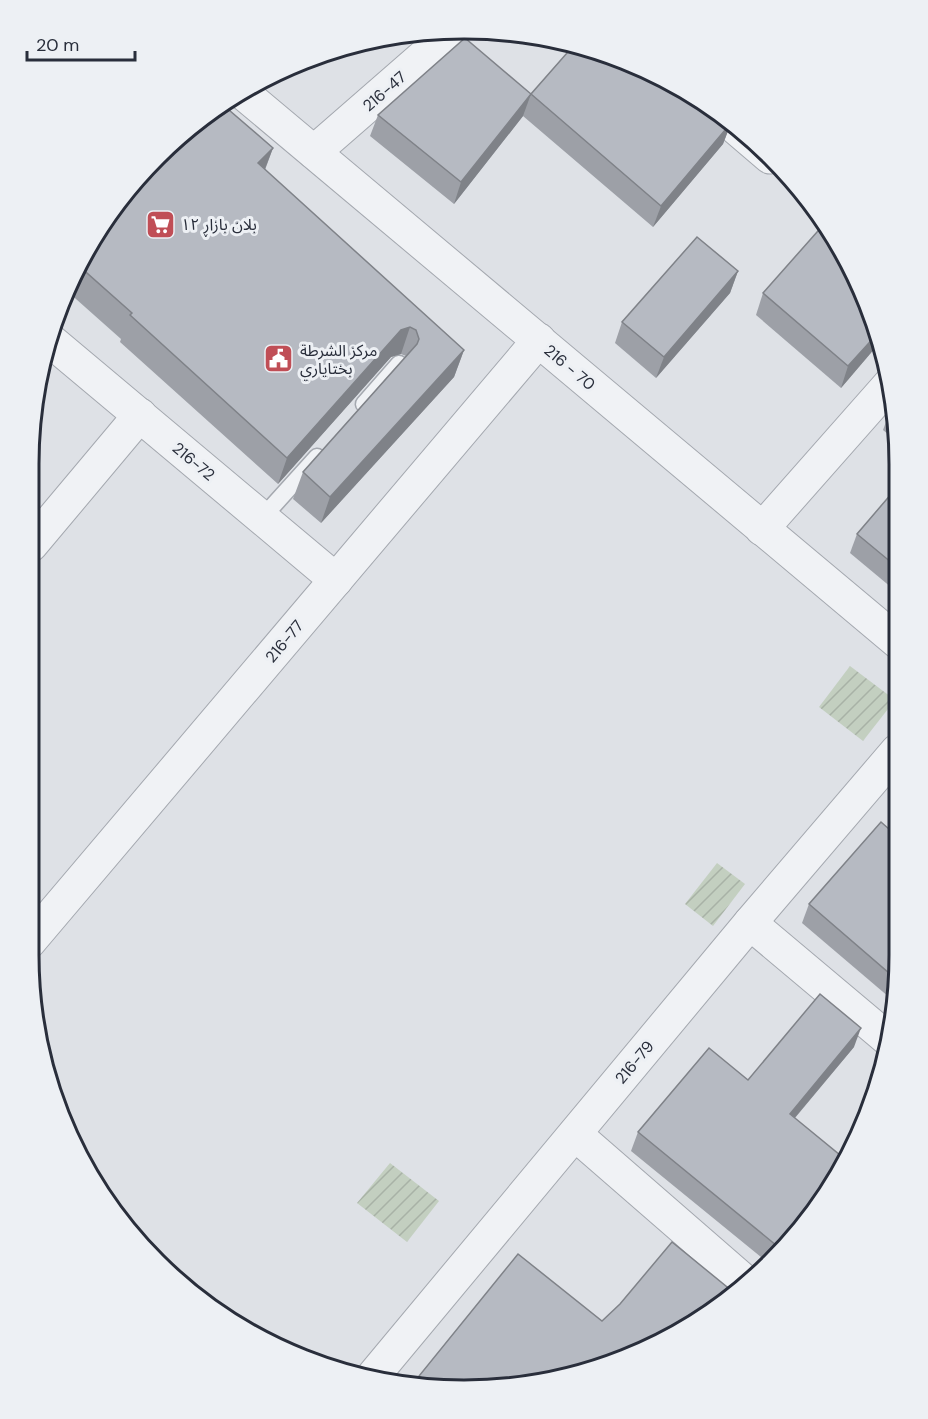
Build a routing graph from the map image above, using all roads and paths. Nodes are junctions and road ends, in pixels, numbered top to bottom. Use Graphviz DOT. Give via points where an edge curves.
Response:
graph roads {
  1 [pos="443,40"];
  2 [pos="249,98"];
  3 [pos="314,152"];
  4 [pos="539,340"];
  5 [pos="56,345"];
  6 [pos="399,364"];
  7 [pos="883,392"];
  8 [pos="140,415"];
  9 [pos="354,415"];
  10 [pos="331,441"];
  11 [pos="262,518"];
  12 [pos="762,529"];
  13 [pos="39,535"];
  14 [pos="336,580"];
  15 [pos="889,635"];
  16 [pos="889,760"];
  17 [pos="750,923"];
  18 [pos="39,930"];
  19 [pos="882,1034"];
  20 [pos="575,1134"];
  21 [pos="740,1278"];
  22 [pos="377,1371"];
  1 -- 3 [label="street, 216-47"];
  2 -- 3 [label="street, 216 - 70"];
  3 -- 4 [label="street, 216 - 70"];
  4 -- 12 [label="street, 216 - 70"];
  4 -- 14 [label="street, 216-77"];
  5 -- 8 [label="street, 216-72"];
  6 -- 9 [label="lane"];
  7 -- 12 [label="street"];
  8 -- 11 [label="street, 216-72"];
  8 -- 13 [label="street"];
  10 -- 11 [label="lane"];
  11 -- 14 [label="street, 216-72"];
  12 -- 15 [label="street, 216 - 70"];
  14 -- 18 [label="street, 216-77"];
  16 -- 17 [label="street, 216-79"];
  17 -- 19 [label="street"];
  17 -- 20 [label="street, 216-79"];
  20 -- 21 [label="street"];
  20 -- 22 [label="street, 216-79"];
}
